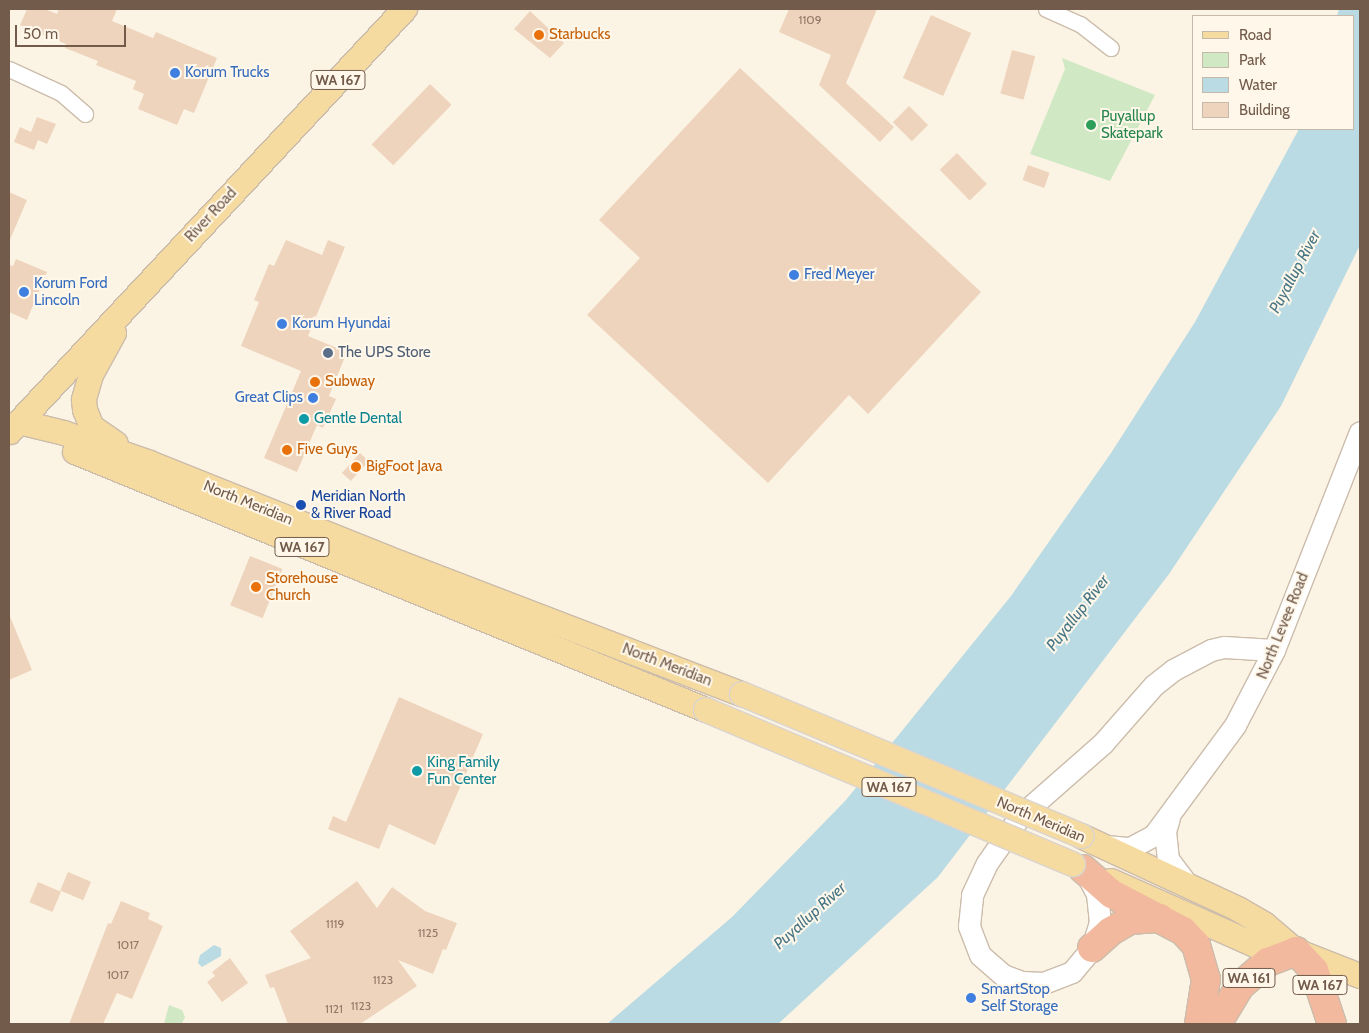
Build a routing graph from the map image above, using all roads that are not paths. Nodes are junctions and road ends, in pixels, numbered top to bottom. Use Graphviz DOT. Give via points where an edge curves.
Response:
graph roads {
  1 [pos="404,9"];
  2 [pos="1046,9"];
  3 [pos="1111,48"];
  4 [pos="9,69"];
  5 [pos="85,114"];
  6 [pos="139,293"];
  7 [pos="12,425"];
  8 [pos="1360,432"];
  9 [pos="150,463"];
  10 [pos="1274,650"];
  11 [pos="1176,804"];
  12 [pos="1090,840"];
  13 [pos="1078,866"];
  14 [pos="1187,884"];
  15 [pos="1160,918"];
  16 [pos="1092,948"];
  17 [pos="1296,951"];
  18 [pos="1360,976"];
  19 [pos="1199,1024"];
  20 [pos="1217,1024"];
  21 [pos="1332,1024"];
  1 -- 6 [label="main road, River Road / WA 167"];
  2 -- 3 [label="street" via="1080,24"];
  4 -- 5 [label="street" via="61,93"];
  6 -- 7 [label="main road, River Road / WA 167"];
  6 -- 9 [label="main road, WA 167" via="98,361 87,386 84,410 92,427"];
  7 -- 9 [label="main road, North Meridian" via="64,433"];
  7 -- 13 [label="main road, North Meridian / WA 167, bridge"];
  8 -- 10 [label="street, North Levee Road"];
  9 -- 12 [label="main road, North Meridian / WA 167, bridge" via="742,694"];
  10 -- 11 [label="street, North Levee Road" via="1236,725"];
  10 -- 16 [label="street" via="1224,647 1211,650 1173,670 1154,685 1103,743 1020,816 1000,840 980,878 969,910 971,936 986,963 1012,980 1043,983 1072,972"];
  11 -- 12 [label="street" via="1154,835 1142,844 1119,848"];
  11 -- 14 [label="street" via="1165,831 1165,847 1174,870"];
  12 -- 14 [label="main road, North Meridian / WA 167"];
  13 -- 15 [label="highway, WA 167" via="1112,894"];
  13 -- 16 [label="street" via="1097,894 1100,909 1100,922"];
  13 -- 17 [label="main road, North Meridian" via="1257,946"];
  14 -- 17 [label="main road, North Meridian / WA 167" via="1264,924"];
  15 -- 16 [label="highway" via="1130,920"];
  15 -- 19 [label="highway, WA 167" via="1183,931 1196,945 1202,958 1206,979"];
  17 -- 18 [label="main road, North Meridian"];
  17 -- 20 [label="highway, WA 161" via="1268,962 1240,986"];
  17 -- 21 [label="highway, WA 167" via="1314,970"];
}
